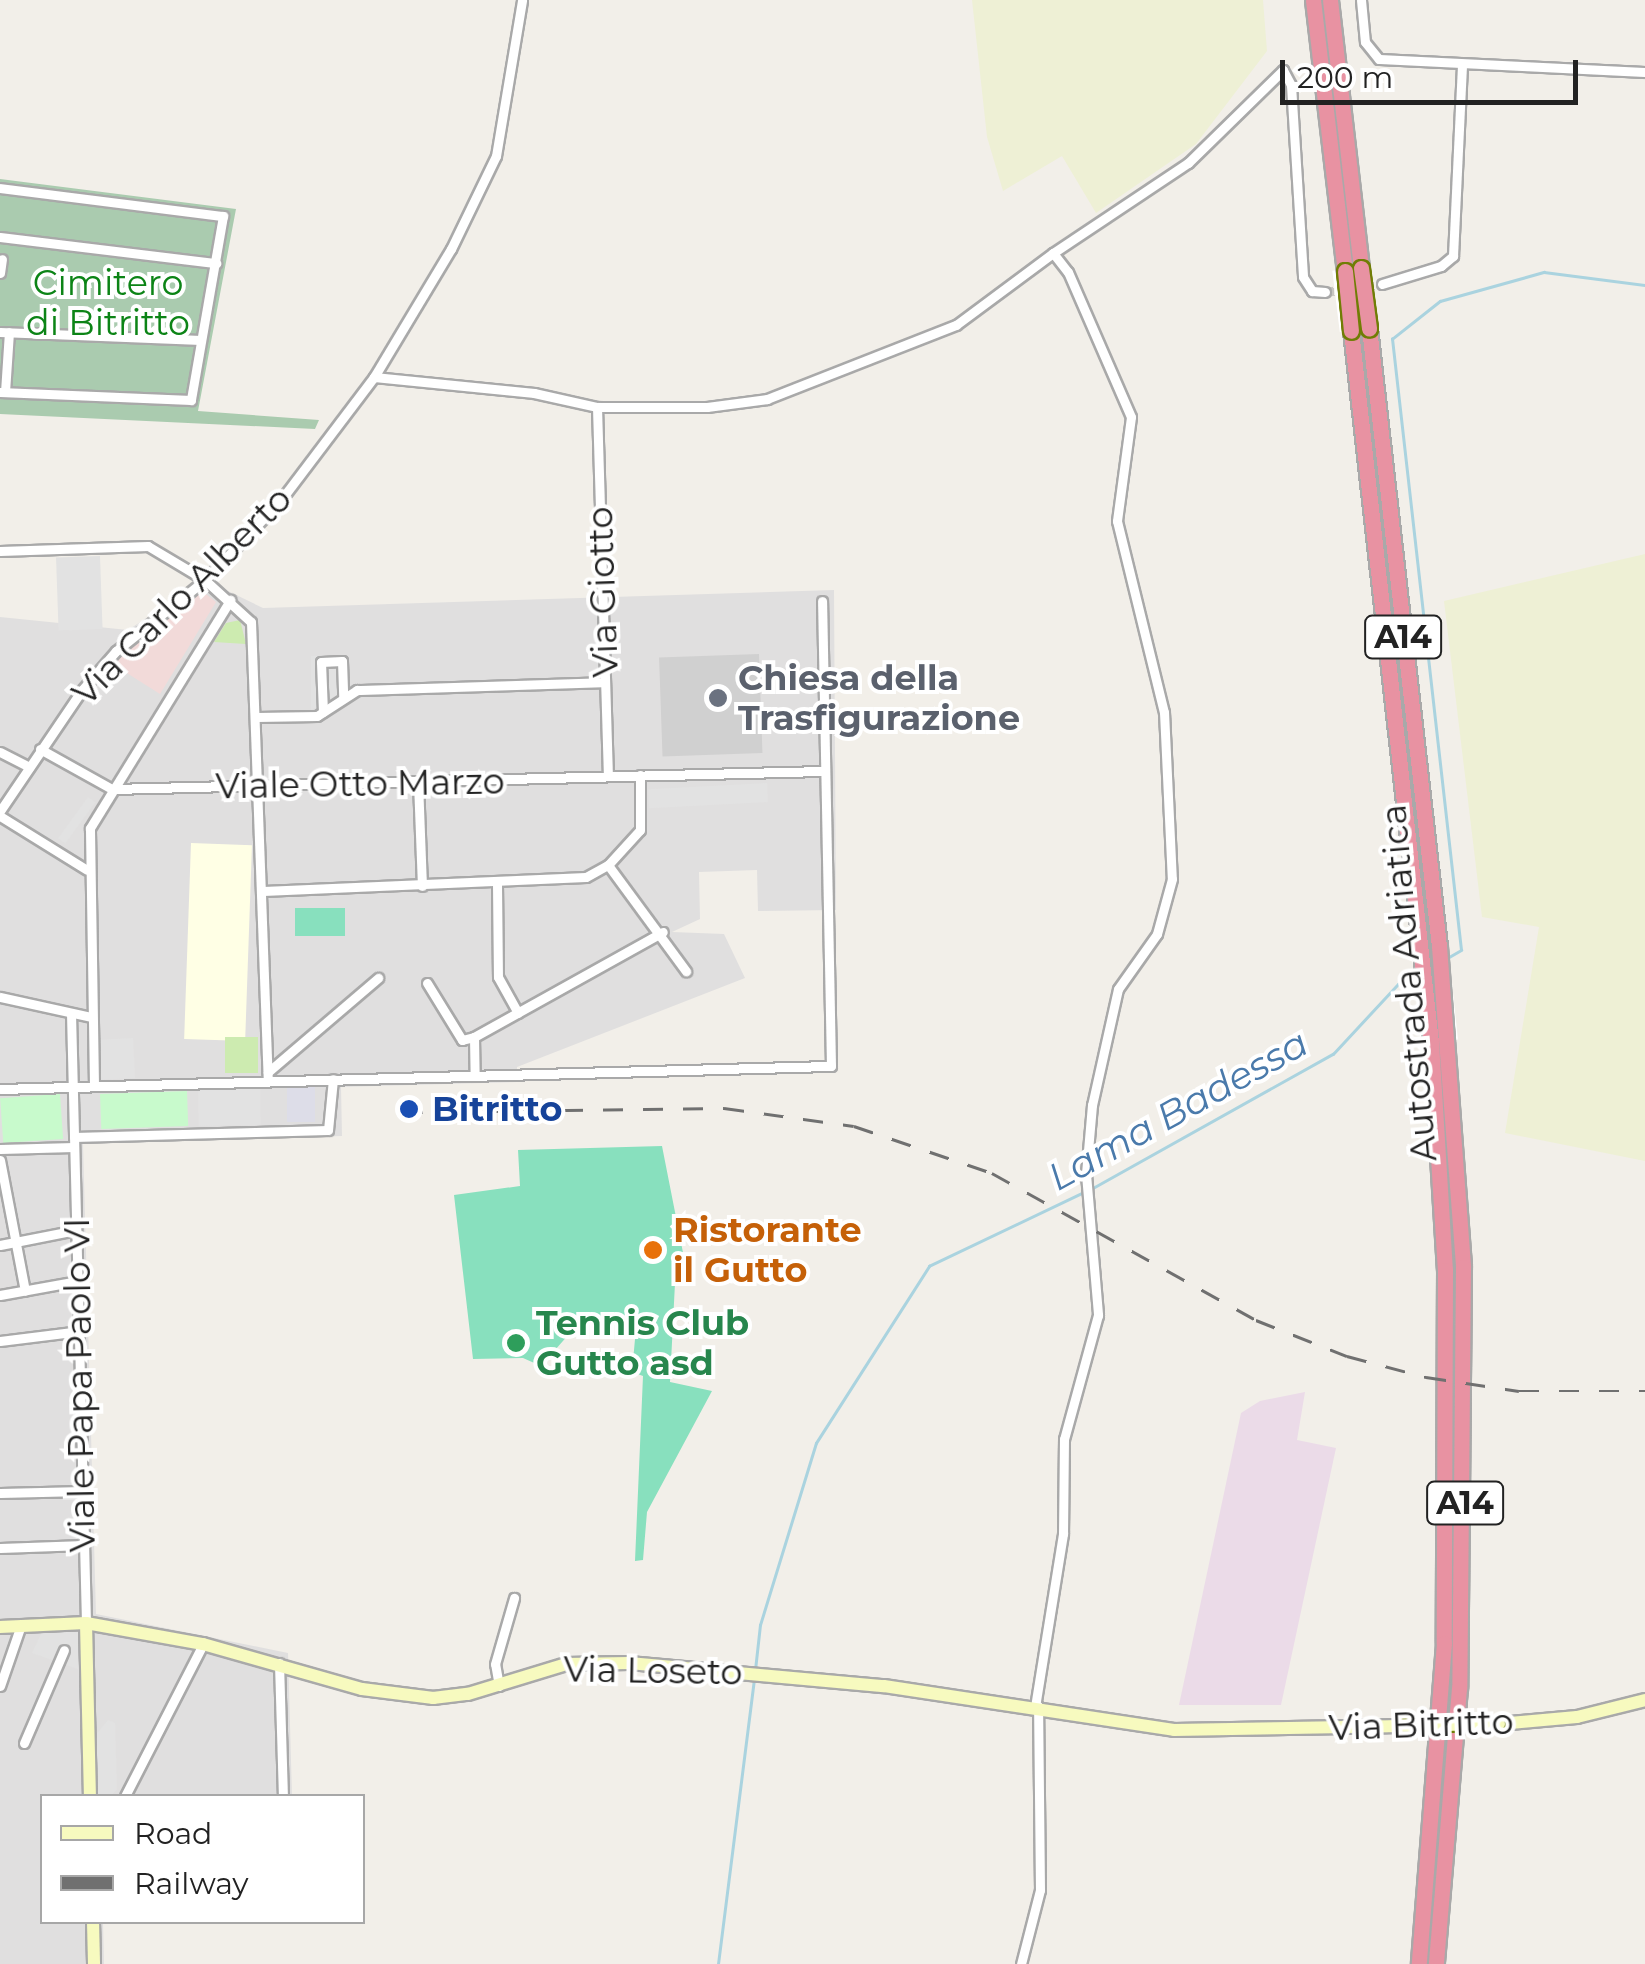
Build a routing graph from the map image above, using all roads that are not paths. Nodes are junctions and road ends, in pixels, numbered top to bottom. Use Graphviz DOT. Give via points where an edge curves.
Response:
graph roads {
  1 [pos="522,0"];
  2 [pos="1313,0"];
  3 [pos="1330,0"];
  4 [pos="1360,0"];
  5 [pos="1462,64"];
  6 [pos="1645,72"];
  7 [pos="0,188"];
  8 [pos="0,236"];
  9 [pos="1053,253"];
  10 [pos="2,259"];
  11 [pos="216,263"];
  12 [pos="1353,269"];
  13 [pos="0,273"];
  14 [pos="1382,284"];
  15 [pos="1325,292"];
  16 [pos="4,332"];
  17 [pos="201,340"];
  18 [pos="374,377"];
  19 [pos="2,392"];
  20 [pos="598,407"];
  21 [pos="0,551"];
  22 [pos="205,580"];
  23 [pos="230,600"];
  24 [pos="822,601"];
  25 [pos="606,682"];
  26 [pos="343,698"];
  27 [pos="322,712"];
  28 [pos="257,717"];
  29 [pos="40,750"];
  30 [pos="0,752"];
  31 [pos="29,767"];
  32 [pos="824,771"];
  33 [pos="640,775"];
  34 [pos="608,776"];
  35 [pos="418,782"];
  36 [pos="260,786"];
  37 [pos="0,788"];
  38 [pos="112,789"];
  39 [pos="11,794"];
  40 [pos="0,813"];
  41 [pos="608,865"];
  42 [pos="87,870"];
  43 [pos="497,884"];
  44 [pos="422,886"];
  45 [pos="263,891"];
  46 [pos="663,932"];
  47 [pos="686,971"];
  48 [pos="378,978"];
  49 [pos="428,983"];
  50 [pos="0,997"];
  51 [pos="71,1013"];
  52 [pos="518,1013"];
  53 [pos="92,1017"];
  54 [pos="474,1037"];
  55 [pos="1440,1041"];
  56 [pos="268,1076"];
  57 [pos="475,1076"];
  58 [pos="333,1080"];
  59 [pos="73,1086"];
  60 [pos="94,1086"];
  61 [pos="0,1089"];
  62 [pos="74,1142"];
  63 [pos="0,1150"];
  64 [pos="0,1160"];
  65 [pos="76,1230"];
  66 [pos="17,1242"];
  67 [pos="0,1245"];
  68 [pos="78,1281"];
  69 [pos="25,1291"];
  70 [pos="0,1295"];
  71 [pos="80,1332"];
  72 [pos="0,1342"];
  73 [pos="83,1491"];
  74 [pos="0,1493"];
  75 [pos="84,1545"];
  76 [pos="0,1548"];
  77 [pos="514,1598"];
  78 [pos="94,1624"];
  79 [pos="21,1625"];
  80 [pos="0,1626"];
  81 [pos="203,1644"];
  82 [pos="64,1650"];
  83 [pos="280,1663"];
  84 [pos="0,1686"];
  85 [pos="499,1686"];
  86 [pos="1645,1700"];
  87 [pos="1036,1706"];
  88 [pos="1194,1731"];
  89 [pos="24,1743"];
  90 [pos="90,1794"];
  91 [pos="126,1794"];
  92 [pos="283,1794"];
  93 [pos="94,1924"];
  94 [pos="94,1964"];
  95 [pos="1021,1964"];
  96 [pos="1418,1964"];
  97 [pos="1436,1964"];
  1 -- 18 [label="street, Via Carlo Alberto" via="496,156 451,249"];
  2 -- 12 [label="highway, Autostrada Adriatica / A14"];
  3 -- 12 [label="highway, Autostrada Adriatica / A14"];
  4 -- 5 [label="street" via="1371,54"];
  5 -- 6 [label="street"];
  5 -- 14 [label="street" via="1452,256 1441,266"];
  7 -- 11 [label="street" via="223,216"];
  8 -- 11 [label="street"];
  9 -- 15 [label="street" via="1188,163 1283,70 1291,85 1303,277 1312,291"];
  9 -- 20 [label="street" via="956,325 767,399 708,407"];
  9 -- 87 [label="street" via="1068,272 1131,417 1118,521 1164,712 1173,835 1161,927 1118,988 1092,1105 1086,1174 1098,1316 1064,1439 1063,1534"];
  10 -- 13 [label="street"];
  11 -- 17 [label="street"];
  12 -- 55 [label="highway, Autostrada Adriatica / A14, bridge" via="1369,328 1438,946"];
  12 -- 55 [label="highway, Autostrada Adriatica / A14, bridge" via="1351,331 1420,948"];
  16 -- 17 [label="street"];
  16 -- 19 [label="street"];
  17 -- 19 [label="street" via="192,400"];
  18 -- 20 [label="street" via="534,393"];
  18 -- 22 [label="street, Via Carlo Alberto" via="281,500"];
  20 -- 25 [label="street, Via Giotto"];
  21 -- 22 [label="street" via="148,546"];
  22 -- 23 [label="street"];
  22 -- 29 [label="street, Via Carlo Alberto" via="116,651"];
  23 -- 28 [label="street" via="251,622"];
  23 -- 38 [label="street"];
  24 -- 32 [label="street"];
  25 -- 26 [label="street" via="357,690"];
  25 -- 34 [label="street, Via Giotto"];
  26 -- 27 [label="street"];
  26 -- 27 [label="street" via="342,661 322,662"];
  27 -- 28 [label="street"];
  28 -- 36 [label="street"];
  29 -- 31 [label="street, Via Carlo Alberto"];
  29 -- 38 [label="street"];
  30 -- 31 [label="street"];
  31 -- 39 [label="street, Via Carlo Alberto"];
  32 -- 33 [label="street, Viale Otto Marzo"];
  32 -- 57 [label="street" via="831,1066"];
  33 -- 34 [label="street, Viale Otto Marzo"];
  33 -- 41 [label="street" via="640,830"];
  34 -- 35 [label="street, Viale Otto Marzo"];
  35 -- 36 [label="street, Viale Otto Marzo"];
  35 -- 44 [label="street"];
  36 -- 38 [label="street, Viale Otto Marzo"];
  36 -- 45 [label="street"];
  37 -- 39 [label="street"];
  38 -- 42 [label="street" via="90,828"];
  39 -- 40 [label="street, Via Carlo Alberto"];
  40 -- 42 [label="street"];
  41 -- 43 [label="street" via="566,882"];
  41 -- 46 [label="street"];
  42 -- 53 [label="street"];
  43 -- 44 [label="street"];
  43 -- 52 [label="street" via="498,977"];
  44 -- 45 [label="street"];
  45 -- 56 [label="street"];
  46 -- 47 [label="street"];
  46 -- 52 [label="street"];
  48 -- 56 [label="street"];
  49 -- 54 [label="street" via="462,1040"];
  50 -- 51 [label="street"];
  51 -- 53 [label="street"];
  51 -- 59 [label="street, Viale Papa Paolo VI"];
  52 -- 54 [label="street"];
  53 -- 60 [label="street"];
  54 -- 57 [label="street"];
  55 -- 96 [label="highway, Autostrada Adriatica / A14" via="1448,1522 1437,1774"];
  55 -- 97 [label="highway, Autostrada Adriatica / A14" via="1463,1266 1465,1527 1460,1688"];
  56 -- 58 [label="street"];
  56 -- 60 [label="street"];
  57 -- 58 [label="street"];
  58 -- 62 [label="street" via="328,1130"];
  59 -- 60 [label="street"];
  59 -- 61 [label="street"];
  59 -- 62 [label="street, Viale Papa Paolo VI"];
  62 -- 63 [label="street"];
  62 -- 65 [label="street, Viale Papa Paolo VI"];
  64 -- 66 [label="street"];
  65 -- 66 [label="street"];
  65 -- 68 [label="street, Viale Papa Paolo VI"];
  66 -- 67 [label="street"];
  66 -- 69 [label="street"];
  68 -- 69 [label="street"];
  68 -- 71 [label="street, Viale Papa Paolo VI"];
  69 -- 70 [label="street"];
  71 -- 72 [label="street"];
  71 -- 73 [label="street, Viale Papa Paolo VI"];
  73 -- 74 [label="street"];
  73 -- 75 [label="street, Viale Papa Paolo VI"];
  75 -- 76 [label="street"];
  75 -- 78 [label="street, Viale Papa Paolo VI"];
  77 -- 85 [label="street" via="495,1664"];
  78 -- 79 [label="main road, Via Loseto"];
  78 -- 81 [label="main road, Via Loseto"];
  78 -- 90 [label="main road" via="86,1643"];
  79 -- 80 [label="main road, Via Loseto"];
  79 -- 84 [label="street"];
  81 -- 83 [label="main road, Via Loseto"];
  81 -- 91 [label="street"];
  82 -- 89 [label="street"];
  83 -- 85 [label="main road, Via Loseto" via="398,1695 450,1696"];
  83 -- 92 [label="street"];
  85 -- 87 [label="main road, Via Loseto" via="566,1664 672,1666"];
  86 -- 88 [label="main road, Via Bitritto, bridge" via="1577,1717 1499,1724"];
  87 -- 88 [label="main road, Via Loseto"];
  87 -- 95 [label="street" via="1040,1890"];
  93 -- 94 [label="main road"];
}
